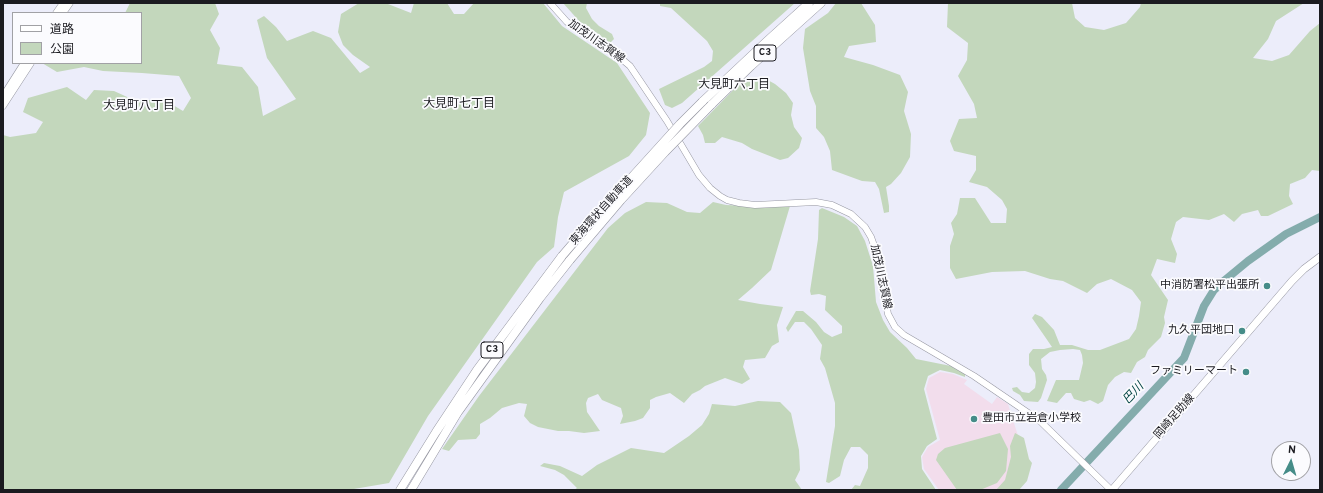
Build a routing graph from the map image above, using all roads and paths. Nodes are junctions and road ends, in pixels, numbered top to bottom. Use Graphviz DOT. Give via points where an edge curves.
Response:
graph roads {
  1 [pos="63,3"];
  2 [pos="70,3"];
  3 [pos="550,3"];
  4 [pos="809,3"];
  5 [pos="821,3"];
  6 [pos="57,12"];
  7 [pos="64,12"];
  8 [pos="23,64"];
  9 [pos="30,64"];
  10 [pos="3,96"];
  11 [pos="3,106"];
  12 [pos="1320,257"];
  13 [pos="458,412"];
  14 [pos="427,447"];
  15 [pos="395,490"];
  16 [pos="400,490"];
  17 [pos="411,490"];
  18 [pos="417,490"];
  19 [pos="1112,490"];
  1 -- 6 [label="main road"];
  2 -- 7 [label="main road"];
  3 -- 19 [label="main road, 加茂川志賀線" via="567,22 611,50 630,66 668,121 692,164 710,188 727,200 755,204 816,202 832,205 851,214 865,227 871,237 877,254 888,314 895,327 1040,421"];
  4 -- 14 [label="highway, 東海環状自動車道 / C3, bridge" via="680,124 562,256 477,370"];
  5 -- 13 [label="highway, 東海環状自動車道 / C3, bridge" via="711,105 620,200 536,304"];
  8 -- 10 [label="main road"];
  9 -- 11 [label="main road"];
  12 -- 19 [label="main road, 岡崎足助線" via="1292,281"];
  13 -- 17 [label="highway"];
  13 -- 18 [label="highway"];
  14 -- 15 [label="highway, C3" via="411,464"];
  14 -- 16 [label="highway, C3"];
}
